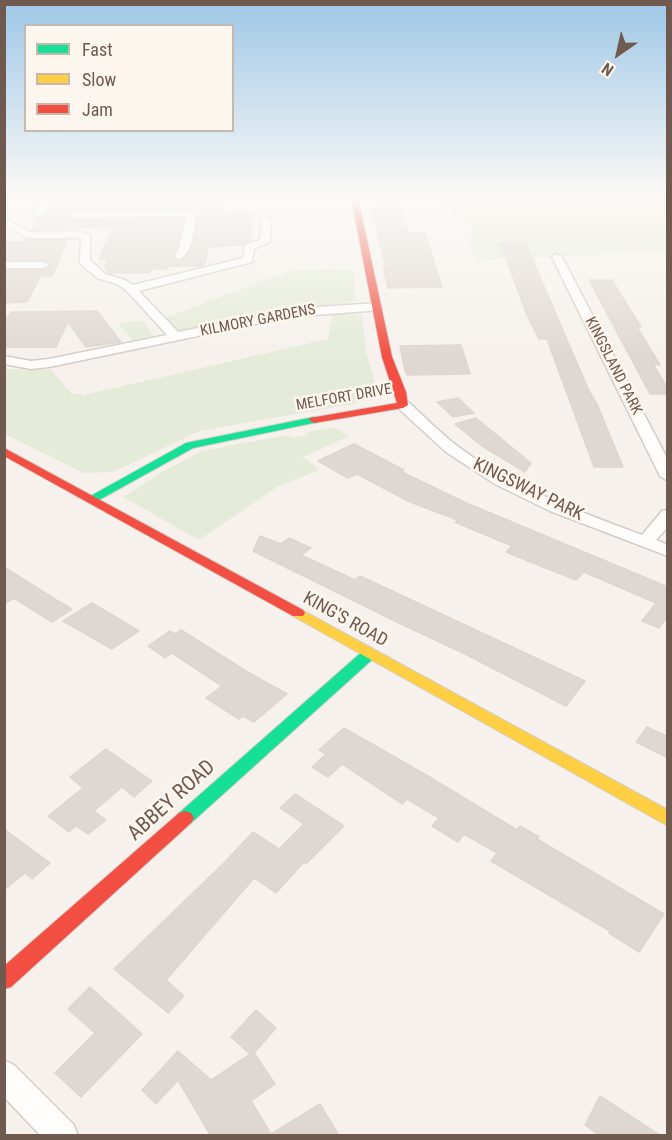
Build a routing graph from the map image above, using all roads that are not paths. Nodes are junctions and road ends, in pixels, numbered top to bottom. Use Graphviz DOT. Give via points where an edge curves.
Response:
graph roads {
  1 [pos="85,251"];
  2 [pos="183,251"];
  3 [pos="249,251"];
  4 [pos="367,251"];
  5 [pos="179,256"];
  6 [pos="557,257"];
  7 [pos="43,264"];
  8 [pos="4,265"];
  9 [pos="130,289"];
  10 [pos="377,307"];
  11 [pos="176,337"];
  12 [pos="4,360"];
  13 [pos="404,405"];
  14 [pos="662,450"];
  15 [pos="4,452"];
  16 [pos="668,476"];
  17 [pos="93,498"];
  18 [pos="668,515"];
  19 [pos="646,542"];
  20 [pos="668,551"];
  21 [pos="369,654"];
  22 [pos="668,819"];
  23 [pos="4,980"];
  24 [pos="4,1075"];
  25 [pos="63,1136"];
  1 -- 9 [label="street, KILMORY GARDENS" via="84,261 101,276"];
  2 -- 5 [label="street"];
  3 -- 9 [label="street" via="248,260"];
  4 -- 10 [label="street, MELFORT DRIVE"];
  6 -- 14 [label="street, KINGSLAND PARK"];
  7 -- 8 [label="street"];
  9 -- 11 [label="street, KILMORY GARDENS"];
  10 -- 11 [label="street, KILMORY GARDENS" via="289,313"];
  10 -- 13 [label="street, MELFORT DRIVE" via="388,360"];
  11 -- 12 [label="street, KILMORY GARDENS" via="50,363 31,365"];
  13 -- 17 [label="street, MELFORT DRIVE" via="221,436 190,445"];
  13 -- 19 [label="street, KINGSWAY PARK" via="472,464 548,503"];
  14 -- 16 [label="street, KINGSLAND PARK"];
  15 -- 17 [label="street, KING'S ROAD"];
  17 -- 21 [label="street, KING'S ROAD"];
  18 -- 19 [label="street"];
  19 -- 20 [label="street, KINGSWAY PARK"];
  21 -- 22 [label="street, KING'S ROAD"];
  21 -- 23 [label="street, ABBEY ROAD"];
  24 -- 25 [label="street"];
}
